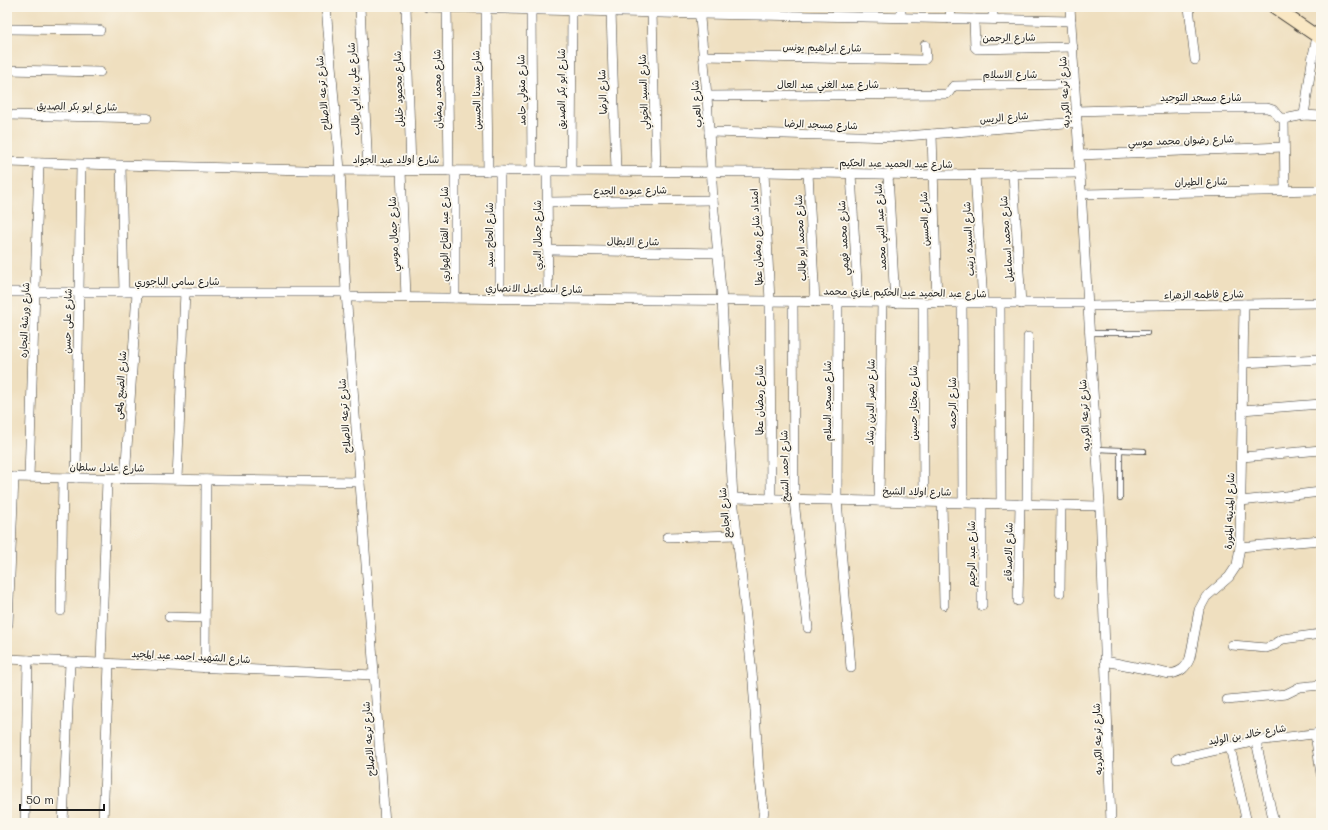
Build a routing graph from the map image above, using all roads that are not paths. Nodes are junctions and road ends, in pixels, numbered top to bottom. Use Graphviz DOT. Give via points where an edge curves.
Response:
graph roads {
  1 [pos="326,7"];
  2 [pos="360,7"];
  3 [pos="406,7"];
  4 [pos="426,7"];
  5 [pos="901,7"];
  6 [pos="951,7"];
  7 [pos="993,7"];
  8 [pos="1070,7"];
  9 [pos="1189,7"];
  10 [pos="1274,7"];
  11 [pos="447,8"];
  12 [pos="490,8"];
  13 [pos="531,8"];
  14 [pos="572,9"];
  15 [pos="700,10"];
  16 [pos="724,10"];
  17 [pos="611,11"];
  18 [pos="766,11"];
  19 [pos="808,11"];
  20 [pos="652,12"];
  21 [pos="855,12"];
  22 [pos="901,17"];
  23 [pos="950,19"];
  24 [pos="974,19"];
  25 [pos="993,19"];
  26 [pos="1071,21"];
  27 [pos="7,29"];
  28 [pos="100,30"];
  29 [pos="1319,38"];
  30 [pos="925,45"];
  31 [pos="1072,48"];
  32 [pos="703,56"];
  33 [pos="1196,60"];
  34 [pos="7,70"];
  35 [pos="100,72"];
  36 [pos="1075,84"];
  37 [pos="949,93"];
  38 [pos="707,96"];
  39 [pos="1076,111"];
  40 [pos="7,115"];
  41 [pos="1304,115"];
  42 [pos="1321,116"];
  43 [pos="147,118"];
  44 [pos="1284,119"];
  45 [pos="1077,122"];
  46 [pos="709,132"];
  47 [pos="932,134"];
  48 [pos="1284,147"];
  49 [pos="1079,155"];
  50 [pos="7,162"];
  51 [pos="39,163"];
  52 [pos="81,165"];
  53 [pos="121,166"];
  54 [pos="340,170"];
  55 [pos="368,170"];
  56 [pos="406,170"];
  57 [pos="452,171"];
  58 [pos="488,171"];
  59 [pos="500,171"];
  60 [pos="532,171"];
  61 [pos="548,171"];
  62 [pos="572,171"];
  63 [pos="616,171"];
  64 [pos="656,172"];
  65 [pos="712,172"];
  66 [pos="764,172"];
  67 [pos="808,173"];
  68 [pos="851,173"];
  69 [pos="1013,173"];
  70 [pos="1080,173"];
  71 [pos="888,174"];
  72 [pos="975,174"];
  73 [pos="933,175"];
  74 [pos="1286,190"];
  75 [pos="1321,190"];
  76 [pos="1081,194"];
  77 [pos="713,200"];
  78 [pos="548,202"];
  79 [pos="548,250"];
  80 [pos="718,253"];
  81 [pos="7,292"];
  82 [pos="36,292"];
  83 [pos="79,292"];
  84 [pos="124,292"];
  85 [pos="137,292"];
  86 [pos="184,292"];
  87 [pos="346,294"];
  88 [pos="406,297"];
  89 [pos="454,298"];
  90 [pos="500,298"];
  91 [pos="548,299"];
  92 [pos="722,301"];
  93 [pos="770,302"];
  94 [pos="794,302"];
  95 [pos="815,302"];
  96 [pos="838,302"];
  97 [pos="858,302"];
  98 [pos="882,303"];
  99 [pos="895,303"];
  100 [pos="923,303"];
  101 [pos="938,303"];
  102 [pos="962,303"];
  103 [pos="1321,303"];
  104 [pos="983,304"];
  105 [pos="1000,304"];
  106 [pos="1021,304"];
  107 [pos="1088,304"];
  108 [pos="1244,304"];
  109 [pos="1090,333"];
  110 [pos="1147,333"];
  111 [pos="1028,337"];
  112 [pos="1321,359"];
  113 [pos="1243,363"];
  114 [pos="1321,404"];
  115 [pos="1242,410"];
  116 [pos="1097,449"];
  117 [pos="1120,450"];
  118 [pos="1321,450"];
  119 [pos="1144,451"];
  120 [pos="1242,457"];
  121 [pos="11,477"];
  122 [pos="29,477"];
  123 [pos="63,478"];
  124 [pos="76,478"];
  125 [pos="108,479"];
  126 [pos="125,479"];
  127 [pos="177,479"];
  128 [pos="206,480"];
  129 [pos="360,482"];
  130 [pos="1321,492"];
  131 [pos="734,498"];
  132 [pos="1120,498"];
  133 [pos="771,499"];
  134 [pos="794,500"];
  135 [pos="837,500"];
  136 [pos="879,501"];
  137 [pos="1241,501"];
  138 [pos="924,502"];
  139 [pos="942,502"];
  140 [pos="963,503"];
  141 [pos="982,503"];
  142 [pos="1001,504"];
  143 [pos="1023,504"];
  144 [pos="1061,505"];
  145 [pos="1100,506"];
  146 [pos="737,535"];
  147 [pos="667,537"];
  148 [pos="1321,540"];
  149 [pos="1240,547"];
  150 [pos="1060,593"];
  151 [pos="1018,601"];
  152 [pos="944,605"];
  153 [pos="982,606"];
  154 [pos="61,611"];
  155 [pos="168,617"];
  156 [pos="205,618"];
  157 [pos="8,624"];
  158 [pos="808,628"];
  159 [pos="1321,634"];
  160 [pos="1232,645"];
  161 [pos="7,659"];
  162 [pos="28,660"];
  163 [pos="1105,661"];
  164 [pos="70,662"];
  165 [pos="105,663"];
  166 [pos="206,668"];
  167 [pos="851,668"];
  168 [pos="374,675"];
  169 [pos="1321,685"];
  170 [pos="1227,700"];
  171 [pos="1318,734"];
  172 [pos="1256,741"];
  173 [pos="1230,747"];
  174 [pos="1177,759"];
  175 [pos="1321,774"];
  176 [pos="25,823"];
  177 [pos="63,823"];
  178 [pos="103,823"];
  179 [pos="385,823"];
  180 [pos="762,823"];
  181 [pos="1111,823"];
  182 [pos="1247,823"];
  183 [pos="1274,823"];
  1 -- 54 [label="street, شارع ترعه الاصلاح"];
  2 -- 55 [label="street, شارع علي بن ابي طالب"];
  3 -- 56 [label="street, شارع محمود خليل"];
  4 -- 11 [label="street"];
  5 -- 22 [label="street"];
  6 -- 23 [label="street"];
  7 -- 25 [label="street"];
  8 -- 26 [label="street, شارع ترعه الكرديه"];
  9 -- 33 [label="street"];
  10 -- 29 [label="street"];
  11 -- 12 [label="street"];
  11 -- 57 [label="street, شارع محمد رمضان"];
  12 -- 13 [label="street"];
  12 -- 58 [label="street, شارع سيدنا الحسين"];
  13 -- 14 [label="street"];
  13 -- 60 [label="street, شارع متولي حامد"];
  14 -- 17 [label="street"];
  14 -- 62 [label="street, شارع ابو بكر الصديق"];
  15 -- 16 [label="street"];
  15 -- 20 [label="street"];
  15 -- 32 [label="street, شارع العرب"];
  16 -- 18 [label="street"];
  17 -- 20 [label="street"];
  17 -- 63 [label="street, شارع الرضا"];
  18 -- 19 [label="street"];
  19 -- 21 [label="street"];
  20 -- 64 [label="street, شارع السيد الخولي"];
  21 -- 22 [label="street"];
  22 -- 23 [label="street"];
  23 -- 24 [label="street"];
  24 -- 25 [label="street"];
  24 -- 31 [label="street, شارع الرحمن" via="975,47 978,49"];
  25 -- 26 [label="street"];
  26 -- 31 [label="street, شارع ترعه الكرديه"];
  27 -- 28 [label="street"];
  29 -- 41 [label="street" via="1313,55"];
  30 -- 32 [label="street, شارع ابراهيم يونس" via="924,60"];
  31 -- 36 [label="street, شارع ترعه الكرديه"];
  32 -- 38 [label="street, شارع العرب"];
  34 -- 35 [label="street"];
  36 -- 37 [label="street, شارع الاسلام" via="955,86"];
  36 -- 39 [label="street, شارع ترعه الكرديه"];
  37 -- 38 [label="street, شارع عبد الغني عبد العال"];
  38 -- 46 [label="street, شارع العرب"];
  39 -- 44 [label="street, شارع مسجد التوحيد" via="1267,108"];
  39 -- 45 [label="street, شارع ترعه الكرديه"];
  40 -- 43 [label="street, شارع ابو بكر الصديق"];
  41 -- 42 [label="street"];
  41 -- 44 [label="street"];
  44 -- 48 [label="street"];
  45 -- 47 [label="street, شارع الريس"];
  45 -- 49 [label="street, شارع ترعه الكرديه"];
  46 -- 47 [label="street, شارع مسجد الرضا" via="894,137"];
  46 -- 65 [label="street, شارع العرب"];
  47 -- 73 [label="street, شارع الحسين"];
  48 -- 49 [label="street, شارع رضوان محمد موسي"];
  48 -- 74 [label="street"];
  49 -- 70 [label="street, شارع ترعه الكرديه"];
  50 -- 51 [label="street, شارع اولاد عبد الجواد"];
  51 -- 52 [label="street, شارع اولاد عبد الجواد"];
  51 -- 82 [label="street, شارع ورشة النجاره"];
  52 -- 53 [label="street, شارع اولاد عبد الجواد"];
  52 -- 83 [label="street, شارع على حسن"];
  53 -- 54 [label="street, شارع اولاد عبد الجواد"];
  53 -- 84 [label="street"];
  54 -- 55 [label="street, شارع اولاد عبد الجواد"];
  54 -- 87 [label="street, شارع ترعه الاصلاح"];
  55 -- 56 [label="street, شارع اولاد عبد الجواد"];
  56 -- 57 [label="street, شارع اولاد عبد الجواد"];
  56 -- 88 [label="street, شارع جمال موسي"];
  57 -- 58 [label="street, شارع اولاد عبد الجواد"];
  57 -- 89 [label="street, شارع عبد الفتاح الهواري"];
  58 -- 59 [label="street, شارع اولاد عبد الجواد"];
  59 -- 60 [label="street, شارع اولاد عبد الجواد"];
  59 -- 90 [label="street, شارع الحاج سيد"];
  60 -- 61 [label="street, شارع اولاد عبد الجواد"];
  61 -- 62 [label="street, شارع اولاد عبد الجواد"];
  61 -- 78 [label="street, شارع جمال البري"];
  62 -- 63 [label="street, شارع اولاد عبد الجواد"];
  63 -- 64 [label="street, شارع اولاد عبد الجواد"];
  64 -- 65 [label="street, شارع اولاد عبد الجواد"];
  65 -- 66 [label="street, شارع عبد الحميد عبد الحكيم"];
  65 -- 77 [label="street, شارع العرب"];
  66 -- 67 [label="street, شارع عبد الحميد عبد الحكيم"];
  66 -- 93 [label="street, امتداد شارع رمضان عطا"];
  67 -- 68 [label="street, شارع عبد الحميد عبد الحكيم"];
  67 -- 95 [label="street, شارع محمد ابو طالب"];
  68 -- 71 [label="street, شارع عبد الحميد عبد الحكيم"];
  68 -- 97 [label="street, شارع محمد فهمي"];
  69 -- 70 [label="street, شارع عبد الحميد عبد الحكيم"];
  69 -- 72 [label="street, شارع عبد الحميد عبد الحكيم"];
  69 -- 106 [label="street, شارع محمد اسماعيل"];
  70 -- 76 [label="street, شارع ترعه الكرديه"];
  71 -- 73 [label="street, شارع عبد الحميد عبد الحكيم"];
  71 -- 99 [label="street, شارع عبد النبي محمد"];
  72 -- 73 [label="street, شارع عبد الحميد عبد الحكيم"];
  72 -- 104 [label="street, شارع السيده زينب"];
  73 -- 101 [label="street, شارع الحسين"];
  74 -- 75 [label="street, شارع الطيران"];
  74 -- 76 [label="street, شارع الطيران"];
  76 -- 107 [label="street, شارع ترعه الكرديه"];
  77 -- 78 [label="street, شارع عبوده الجدع"];
  77 -- 80 [label="street, شارع الجامع"];
  78 -- 79 [label="street, شارع جمال البري"];
  79 -- 80 [label="street, شارع الابطال"];
  79 -- 91 [label="street, شارع جمال البري"];
  80 -- 92 [label="street, شارع الجامع"];
  81 -- 82 [label="street, شارع سامى الباجوري"];
  82 -- 83 [label="street, شارع سامى الباجوري"];
  82 -- 122 [label="street, شارع ورشة النجاره"];
  83 -- 84 [label="street, شارع سامى الباجوري"];
  83 -- 124 [label="street, شارع على حسن"];
  84 -- 85 [label="street, شارع سامى الباجوري"];
  85 -- 86 [label="street, شارع سامى الباجوري"];
  85 -- 126 [label="street, شارع الضبع لمعى"];
  86 -- 87 [label="street, شارع سامى الباجوري"];
  86 -- 127 [label="street"];
  87 -- 88 [label="street, شارع اسماعيل الانصاري"];
  87 -- 129 [label="street, شارع ترعه الاصلاح"];
  88 -- 89 [label="street, شارع اسماعيل الانصاري"];
  89 -- 90 [label="street, شارع اسماعيل الانصاري"];
  90 -- 91 [label="street, شارع اسماعيل الانصاري"];
  91 -- 92 [label="street, شارع اسماعيل الانصاري"];
  92 -- 93 [label="street, شارع عبد الحميد عبد الحكيم غازي محمد"];
  92 -- 131 [label="street, شارع الجامع"];
  93 -- 94 [label="street, شارع عبد الحميد عبد الحكيم غازي محمد"];
  93 -- 133 [label="street, شارع رمضان عطا"];
  94 -- 95 [label="street, شارع عبد الحميد عبد الحكيم غازي محمد"];
  94 -- 134 [label="street, شارع احمد الشيخ"];
  95 -- 96 [label="street, شارع عبد الحميد عبد الحكيم غازي محمد"];
  96 -- 97 [label="street, شارع عبد الحميد عبد الحكيم غازي محمد"];
  96 -- 135 [label="street, شارع مسجد السلام"];
  97 -- 98 [label="street, شارع عبد الحميد عبد الحكيم غازي محمد"];
  98 -- 99 [label="street, شارع عبد الحميد عبد الحكيم غازي محمد"];
  98 -- 136 [label="street, شارع نصر الدين رشاد"];
  99 -- 100 [label="street, شارع عبد الحميد عبد الحكيم غازي محمد"];
  100 -- 101 [label="street, شارع عبد الحميد عبد الحكيم غازي محمد"];
  100 -- 138 [label="street, شارع مختار حسين"];
  101 -- 102 [label="street, شارع عبد الحميد عبد الحكيم غازي محمد"];
  102 -- 104 [label="street, شارع عبد الحميد عبد الحكيم غازي محمد"];
  102 -- 140 [label="street, شارع الرحمه"];
  103 -- 108 [label="street, شارع فاطمه الزهراء"];
  104 -- 105 [label="street, شارع عبد الحميد عبد الحكيم غازي محمد"];
  105 -- 106 [label="street, شارع عبد الحميد عبد الحكيم غازي محمد"];
  105 -- 142 [label="street"];
  106 -- 107 [label="street, شارع عبد الحميد عبد الحكيم غازي محمد"];
  107 -- 108 [label="street, شارع فاطمه الزهراء"];
  107 -- 109 [label="street, شارع ترعه الكرديه"];
  108 -- 113 [label="street, شارع المدينه المنورة"];
  109 -- 110 [label="lane"];
  109 -- 116 [label="street, شارع ترعه الكرديه"];
  111 -- 143 [label="street, شارع الاصدقاء"];
  112 -- 113 [label="street"];
  113 -- 115 [label="street, شارع المدينه المنورة"];
  114 -- 115 [label="street"];
  115 -- 120 [label="street, شارع المدينه المنورة"];
  116 -- 117 [label="lane"];
  116 -- 145 [label="street, شارع ترعه الكرديه"];
  117 -- 119 [label="lane"];
  117 -- 132 [label="lane"];
  118 -- 120 [label="street"];
  120 -- 137 [label="street, شارع المدينه المنورة"];
  121 -- 122 [label="street, شارع عادل سلطان"];
  121 -- 157 [label="street"];
  122 -- 123 [label="street, شارع عادل سلطان"];
  123 -- 124 [label="street, شارع عادل سلطان"];
  123 -- 154 [label="street"];
  124 -- 125 [label="street, شارع عادل سلطان"];
  125 -- 126 [label="street, شارع عادل سلطان"];
  125 -- 165 [label="street"];
  126 -- 127 [label="street, شارع عادل سلطان"];
  127 -- 128 [label="street, شارع عادل سلطان"];
  128 -- 129 [label="street, شارع عادل سلطان"];
  128 -- 156 [label="street"];
  129 -- 168 [label="street, شارع ترعه الاصلاح"];
  130 -- 137 [label="street"];
  131 -- 133 [label="street, شارع اولاد الشيخ"];
  131 -- 146 [label="street, شارع الجامع"];
  133 -- 134 [label="street, شارع اولاد الشيخ"];
  134 -- 135 [label="street, شارع اولاد الشيخ"];
  134 -- 158 [label="street, شارع احمد الشيخ"];
  135 -- 136 [label="street, شارع اولاد الشيخ"];
  135 -- 167 [label="street, شارع مسجد السلام"];
  136 -- 138 [label="street, شارع اولاد الشيخ"];
  137 -- 149 [label="street, شارع المدينه المنورة"];
  138 -- 139 [label="street, شارع اولاد الشيخ"];
  139 -- 140 [label="street, شارع اولاد الشيخ"];
  139 -- 152 [label="street"];
  140 -- 141 [label="street, شارع اولاد الشيخ"];
  141 -- 142 [label="street, شارع اولاد الشيخ"];
  141 -- 153 [label="street, شارع عبد الرحيم"];
  142 -- 143 [label="street, شارع اولاد الشيخ"];
  143 -- 144 [label="street, شارع اولاد الشيخ"];
  143 -- 151 [label="street, شارع الاصدقاء"];
  144 -- 145 [label="street, شارع اولاد الشيخ"];
  144 -- 150 [label="street"];
  145 -- 163 [label="street, شارع ترعه الكرديه"];
  146 -- 147 [label="street"];
  146 -- 180 [label="street, شارع الجامع" via="753,682 764,810"];
  148 -- 149 [label="street"];
  149 -- 163 [label="street, شارع المدينه المنورة" via="1236,565 1229,577 1206,597 1199,610 1190,658 1183,670 1170,674"];
  155 -- 156 [label="street"];
  156 -- 166 [label="street"];
  159 -- 160 [label="street" via="1283,639 1266,648"];
  161 -- 162 [label="street, شارع الشهيد احمد عبد المجيد"];
  162 -- 164 [label="street, شارع الشهيد احمد عبد المجيد"];
  162 -- 176 [label="street"];
  163 -- 181 [label="street, شارع ترعه الكرديه"];
  164 -- 165 [label="street, شارع الشهيد احمد عبد المجيد"];
  164 -- 177 [label="street"];
  165 -- 166 [label="street, شارع الشهيد احمد عبد المجيد"];
  165 -- 178 [label="street"];
  166 -- 168 [label="street, شارع الشهيد احمد عبد المجيد"];
  168 -- 179 [label="street, شارع ترعه الاصلاح"];
  169 -- 170 [label="street" via="1300,687 1286,694"];
  171 -- 172 [label="street, شارع خالد بن الوليد"];
  171 -- 175 [label="street"];
  172 -- 173 [label="street, شارع خالد بن الوليد"];
  172 -- 183 [label="street"];
  173 -- 174 [label="street, شارع خالد بن الوليد"];
  173 -- 182 [label="street"];
}
